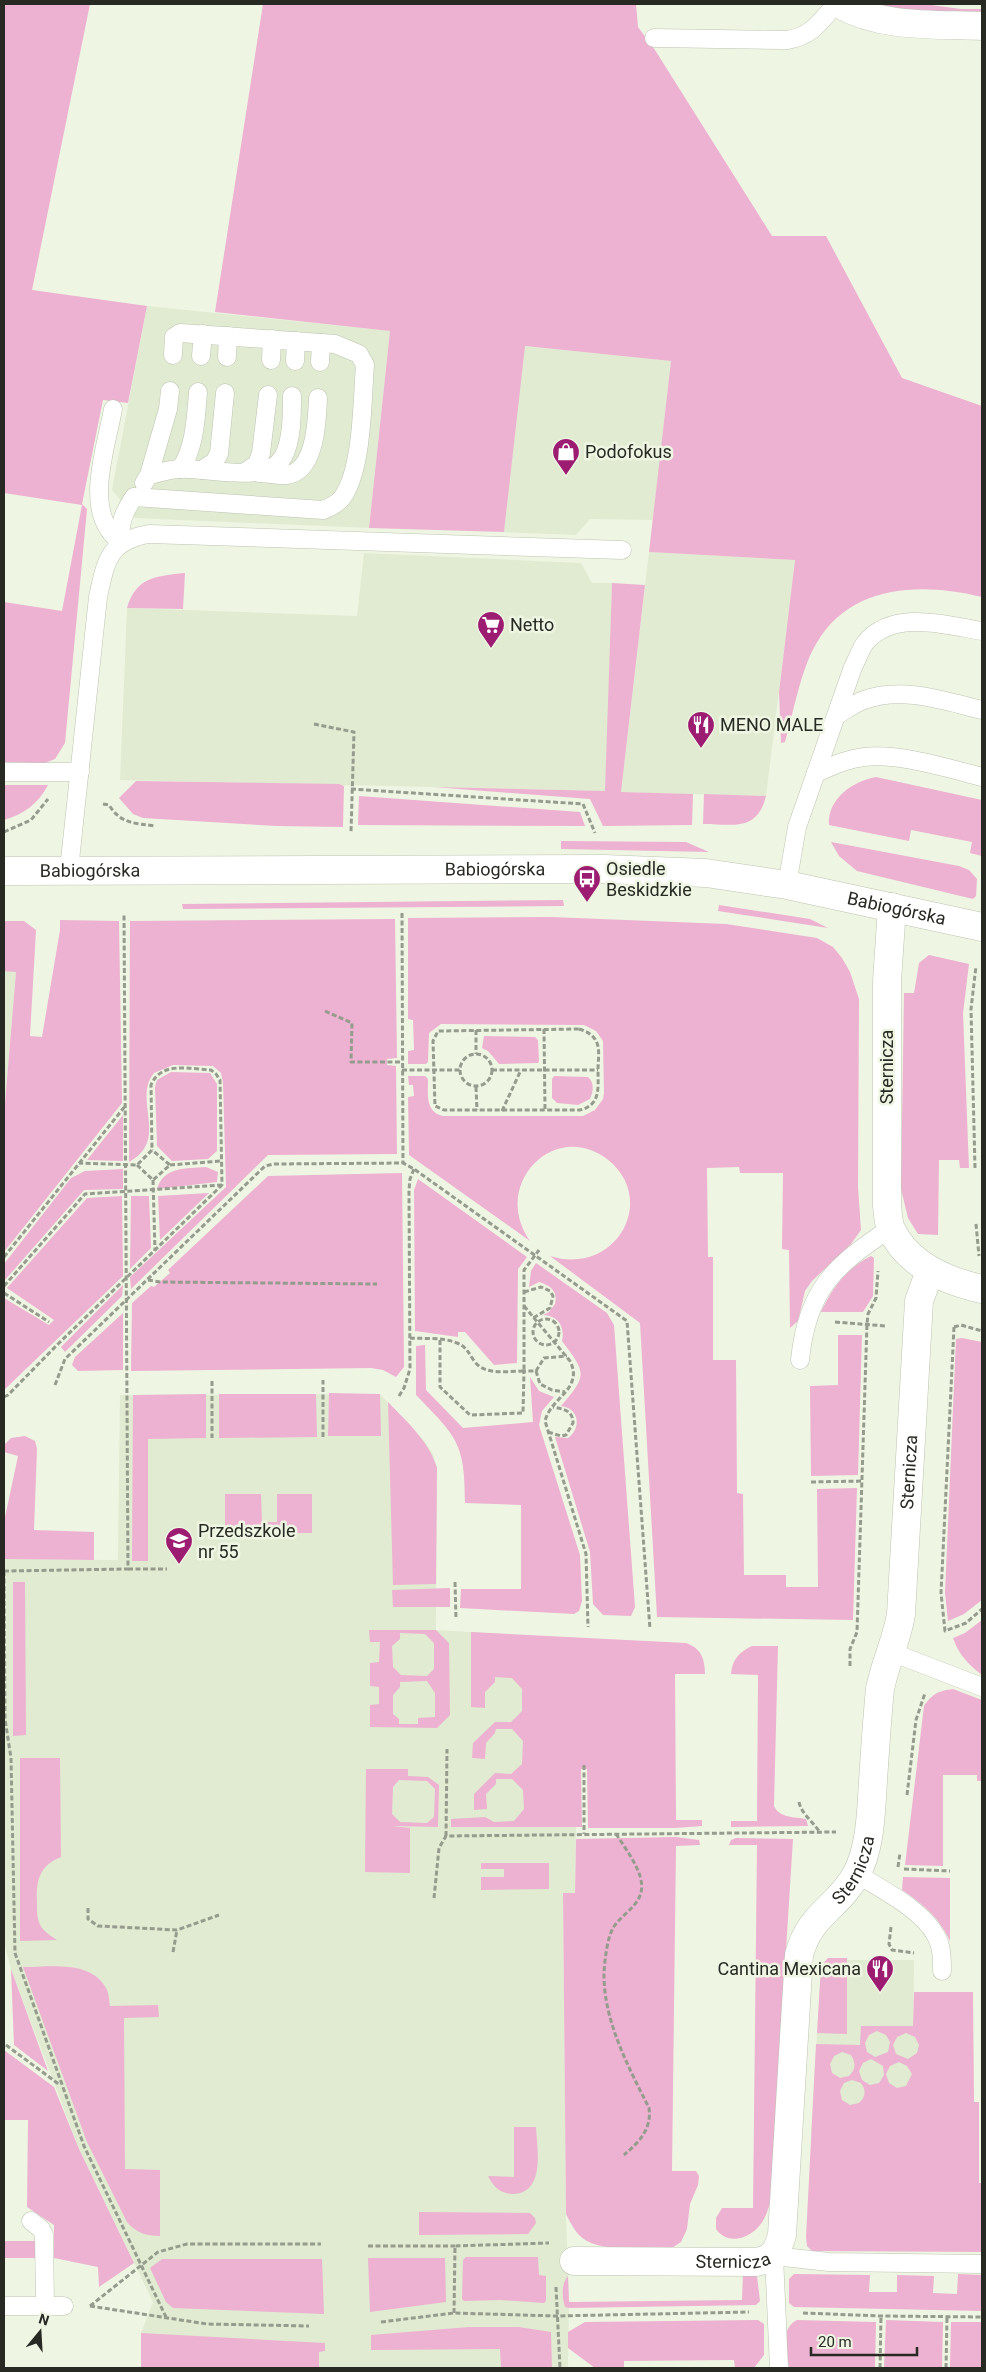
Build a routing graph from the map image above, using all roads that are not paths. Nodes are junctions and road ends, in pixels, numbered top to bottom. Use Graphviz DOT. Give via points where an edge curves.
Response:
graph roads {
  1 [pos="838,4"];
  2 [pos="982,26"];
  3 [pos="654,38"];
  4 [pos="203,334"];
  5 [pos="228,336"];
  6 [pos="272,340"];
  7 [pos="296,341"];
  8 [pos="321,343"];
  9 [pos="173,354"];
  10 [pos="201,356"];
  11 [pos="227,357"];
  12 [pos="271,360"];
  13 [pos="295,361"];
  14 [pos="320,362"];
  15 [pos="170,391"];
  16 [pos="198,392"];
  17 [pos="225,393"];
  18 [pos="268,395"];
  19 [pos="292,396"];
  20 [pos="318,398"];
  21 [pos="113,409"];
  22 [pos="180,468"];
  23 [pos="202,470"];
  24 [pos="252,472"];
  25 [pos="149,475"];
  26 [pos="134,497"];
  27 [pos="121,543"];
  28 [pos="622,550"];
  29 [pos="982,631"];
  30 [pos="982,710"];
  31 [pos="837,715"];
  32 [pos="4,772"];
  33 [pos="80,772"];
  34 [pos="816,773"];
  35 [pos="982,777"];
  36 [pos="69,870"];
  37 [pos="4,871"];
  38 [pos="787,884"];
  39 [pos="892,907"];
  40 [pos="982,928"];
  41 [pos="891,1228"];
  42 [pos="930,1271"];
  43 [pos="982,1288"];
  44 [pos="800,1360"];
  45 [pos="891,1652"];
  46 [pos="982,1687"];
  47 [pos="856,1874"];
  48 [pos="942,1970"];
  49 [pos="31,2221"];
  50 [pos="564,2252"];
  51 [pos="774,2256"];
  52 [pos="982,2264"];
  53 [pos="4,2306"];
  54 [pos="45,2306"];
  55 [pos="64,2306"];
  56 [pos="779,2368"];
  1 -- 2 [label="street" via="899,22"];
  1 -- 3 [label="lane" via="802,38"];
  4 -- 5 [label="lane"];
  4 -- 9 [label="lane" via="180,333 174,337"];
  4 -- 10 [label="lane"];
  5 -- 6 [label="lane"];
  5 -- 11 [label="lane"];
  6 -- 7 [label="lane"];
  6 -- 12 [label="lane"];
  7 -- 8 [label="lane"];
  7 -- 13 [label="lane"];
  8 -- 14 [label="lane"];
  8 -- 26 [label="lane" via="349,348 359,354 365,365 353,472 342,498 333,506 323,510"];
  15 -- 25 [label="lane"];
  16 -- 22 [label="lane" via="190,449"];
  17 -- 23 [label="lane" via="219,454"];
  18 -- 24 [label="lane" via="261,453"];
  19 -- 24 [label="lane" via="282,460"];
  20 -- 24 [label="lane" via="314,441 302,467 287,475"];
  21 -- 27 [label="lane" via="98,489 100,509 107,528"];
  22 -- 23 [label="lane"];
  22 -- 25 [label="lane"];
  23 -- 24 [label="lane"];
  25 -- 26 [label="lane"];
  26 -- 27 [label="lane" via="124,511 120,525"];
  27 -- 28 [label="lane" via="133,536 149,534"];
  27 -- 33 [label="lane" via="112,550 98,597"];
  29 -- 31 [label="lane" via="927,622 898,624 877,632 864,644"];
  30 -- 31 [label="lane" via="918,695 890,693 863,700"];
  31 -- 34 [label="lane"];
  32 -- 33 [label="lane"];
  33 -- 36 [label="lane"];
  34 -- 35 [label="lane" via="841,762 887,757"];
  34 -- 38 [label="lane" via="797,827"];
  36 -- 37 [label="street, Babiogórska"];
  36 -- 38 [label="street, Babiogórska" via="604,869 706,872"];
  38 -- 39 [label="street, Babiogórska"];
  39 -- 40 [label="street, Babiogórska"];
  39 -- 41 [label="street, Sternicza" via="887,981 887,1206"];
  41 -- 42 [label="street, Sternicza" via="900,1243"];
  41 -- 44 [label="lane" via="838,1267 821,1288 808,1316"];
  42 -- 43 [label="street, Sternicza"];
  42 -- 45 [label="street, Sternicza" via="919,1301 901,1614"];
  45 -- 46 [label="lane"];
  45 -- 47 [label="street, Sternicza" via="880,1689 870,1826"];
  47 -- 48 [label="lane" via="924,1921 937,1936"];
  47 -- 51 [label="street, Sternicza" via="841,1896 813,1923 803,1941 782,2235"];
  49 -- 54 [label="lane" via="44,2235"];
  50 -- 51 [label="street, Sternicza" via="705,2263 756,2262"];
  51 -- 52 [label="lane" via="829,2262"];
  51 -- 56 [label="lane"];
  53 -- 54 [label="lane"];
  54 -- 55 [label="lane"];
}
